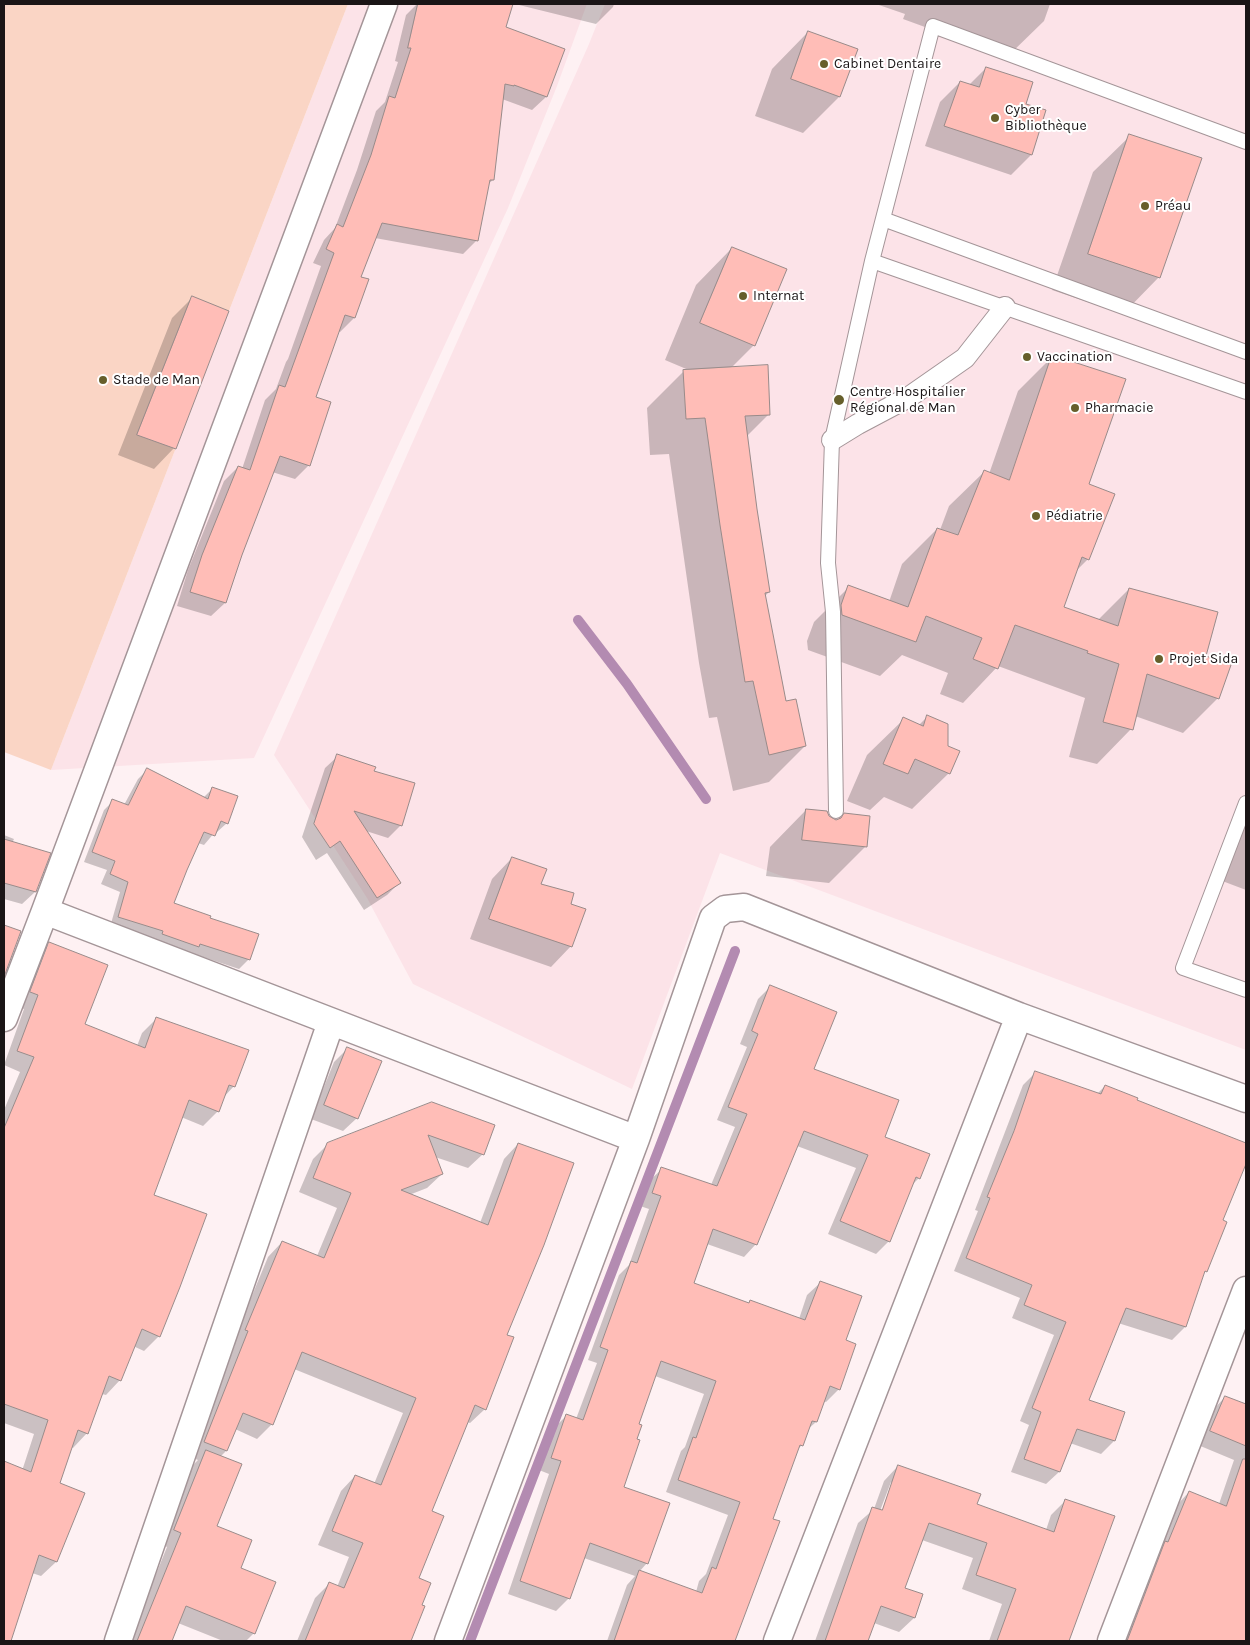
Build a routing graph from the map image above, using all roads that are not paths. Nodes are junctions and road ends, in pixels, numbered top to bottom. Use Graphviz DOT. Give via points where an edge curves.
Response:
graph roads {
  1 [pos="384,4"];
  2 [pos="1246,142"];
  3 [pos="883,219"];
  4 [pos="872,261"];
  5 [pos="1005,307"];
  6 [pos="1246,352"];
  7 [pos="1246,392"];
  8 [pos="832,440"];
  9 [pos="1246,803"];
  10 [pos="836,810"];
  11 [pos="46,912"];
  12 [pos="1246,990"];
  13 [pos="1019,1016"];
  14 [pos="4,1018"];
  15 [pos="331,1022"];
  16 [pos="1246,1099"];
  17 [pos="636,1139"];
  18 [pos="1246,1290"];
  19 [pos="118,1641"];
  20 [pos="448,1641"];
  21 [pos="777,1641"];
  22 [pos="1111,1641"];
  1 -- 11 [label="street"];
  2 -- 3 [label="lane" via="933,26"];
  3 -- 4 [label="lane"];
  3 -- 6 [label="lane"];
  4 -- 5 [label="lane"];
  4 -- 8 [label="lane"];
  5 -- 7 [label="lane"];
  5 -- 8 [label="street" via="965,358 910,397"];
  8 -- 10 [label="lane" via="828,563 834,612"];
  9 -- 12 [label="lane" via="1183,968"];
  11 -- 14 [label="street"];
  11 -- 15 [label="street"];
  13 -- 16 [label="street"];
  13 -- 17 [label="street" via="744,907 725,909 713,918"];
  13 -- 21 [label="street"];
  15 -- 17 [label="street"];
  15 -- 19 [label="street"];
  17 -- 20 [label="street"];
  18 -- 22 [label="street"];
}
